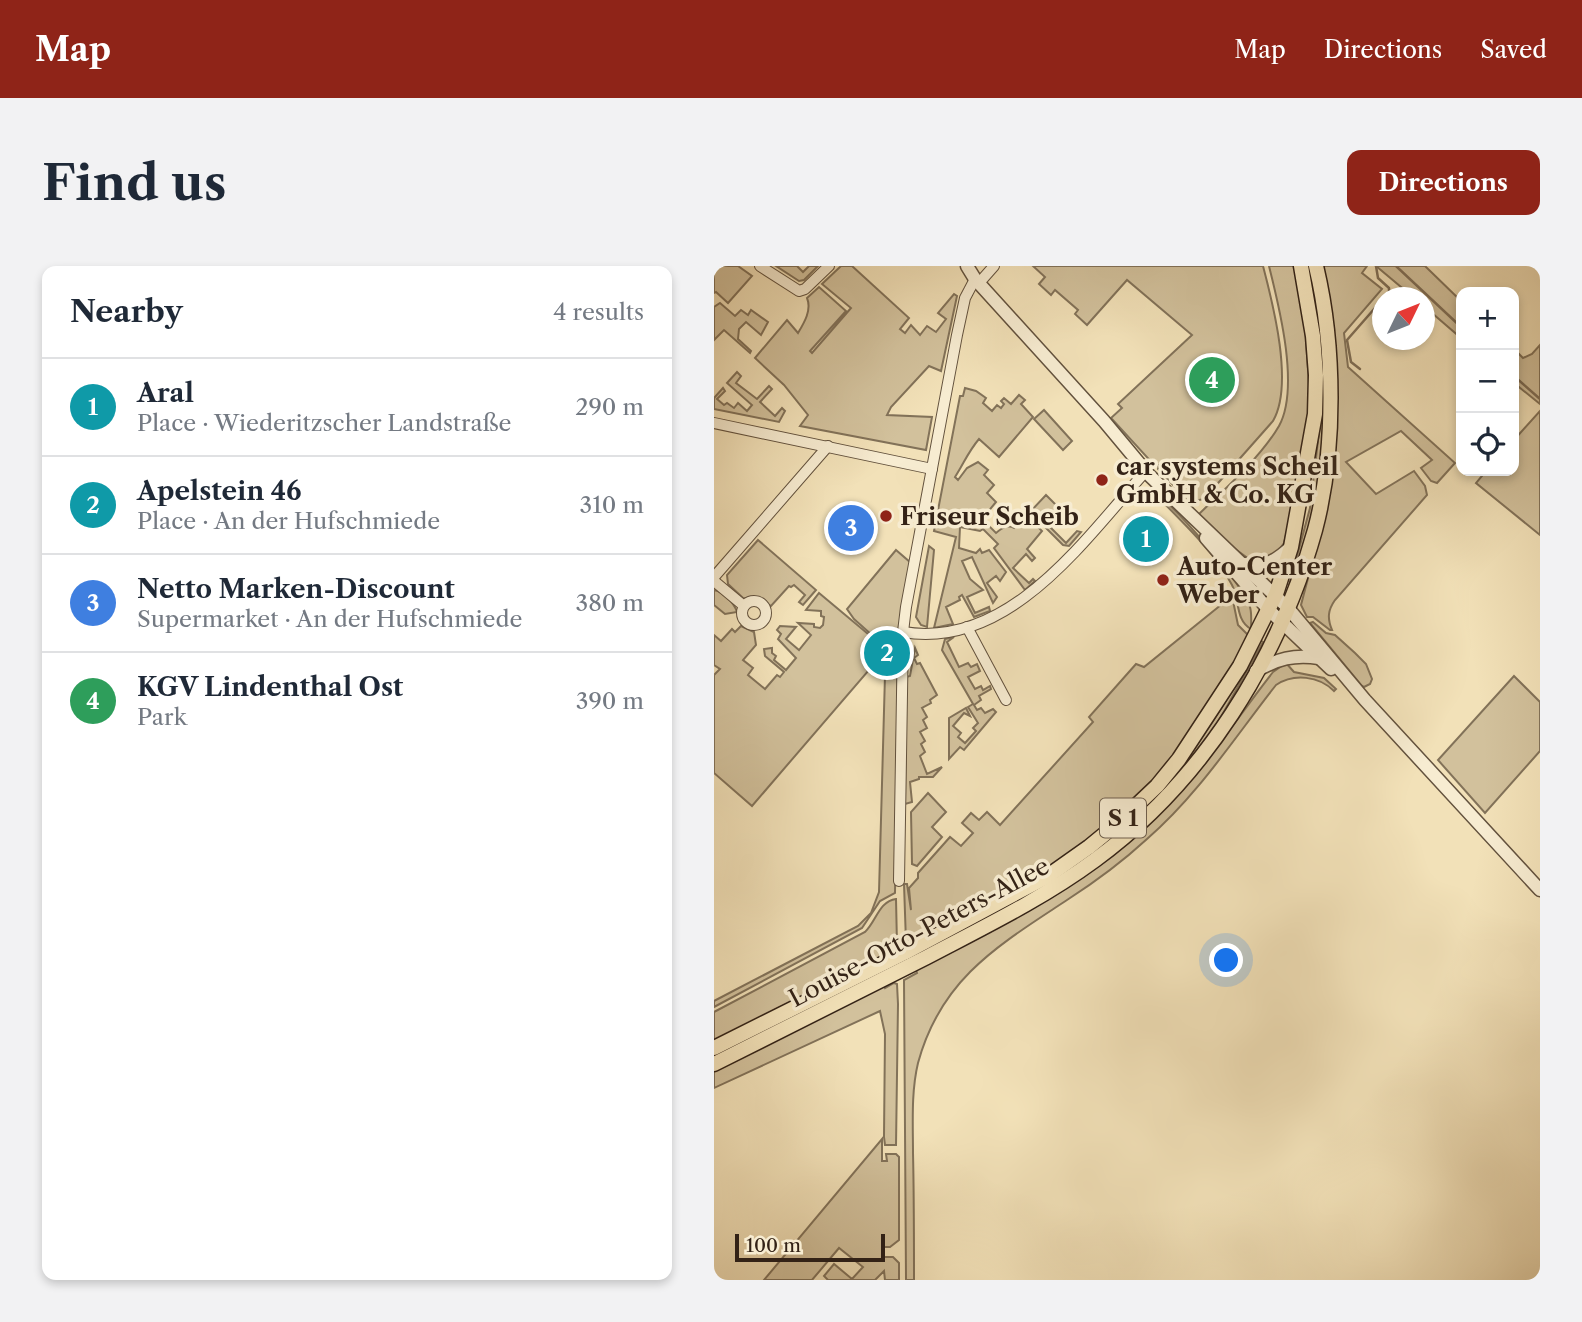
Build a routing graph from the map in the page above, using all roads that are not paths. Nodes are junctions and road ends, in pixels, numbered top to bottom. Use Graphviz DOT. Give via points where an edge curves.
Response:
graph roads {
  1 [pos="760,266"];
  2 [pos="829,266"];
  3 [pos="967,266"];
  4 [pos="994,266"];
  5 [pos="1301,266"];
  6 [pos="1316,266"];
  7 [pos="977,281"];
  8 [pos="714,423"];
  9 [pos="828,446"];
  10 [pos="932,469"];
  11 [pos="1150,475"];
  12 [pos="1291,547"];
  13 [pos="1244,564"];
  14 [pos="716,573"];
  15 [pos="1276,594"];
  16 [pos="744,606"];
  17 [pos="1289,608"];
  18 [pos="1268,609"];
  19 [pos="1282,621"];
  20 [pos="967,627"];
  21 [pos="903,632"];
  22 [pos="1319,658"];
  23 [pos="1256,672"];
  24 [pos="1006,700"];
  25 [pos="1365,700"];
  26 [pos="899,881"];
  27 [pos="1540,891"];
  28 [pos="714,1048"];
  29 [pos="714,1064"];
  1 -- 2 [label="street" via="799,291"];
  3 -- 7 [label="street"];
  4 -- 7 [label="street"];
  5 -- 12 [label="main road, S 1" via="1313,336 1315,414"];
  6 -- 17 [label="main road, S 1" via="1330,375 1328,439 1315,528"];
  7 -- 10 [label="street" via="965,298"];
  7 -- 11 [label="street"];
  8 -- 9 [label="street"];
  9 -- 10 [label="street"];
  9 -- 14 [label="street"];
  10 -- 21 [label="street"];
  11 -- 13 [label="street"];
  11 -- 18 [label="street"];
  11 -- 20 [label="street" via="1044,583 1013,606"];
  12 -- 13 [label="street" via="1265,565"];
  12 -- 15 [label="main road, S 1"];
  13 -- 15 [label="street"];
  14 -- 16 [label="street"];
  15 -- 17 [label="street"];
  15 -- 18 [label="main road, S 1"];
  17 -- 19 [label="main road, S 1"];
  17 -- 25 [label="street"];
  18 -- 19 [label="street"];
  18 -- 28 [label="main road, Louise-Otto-Peters-Allee / S 1" via="1240,666 1179,760 1142,801 1088,847 1048,876"];
  19 -- 22 [label="street"];
  19 -- 23 [label="main road, Louise-Otto-Peters-Allee / S 1"];
  20 -- 21 [label="street" via="934,635"];
  20 -- 24 [label="street"];
  21 -- 26 [label="street"];
  22 -- 23 [label="street" via="1287,657"];
  22 -- 25 [label="street"];
  23 -- 29 [label="main road, Louise-Otto-Peters-Allee / S 1" via="1192,768 1119,841 1045,894"];
  25 -- 27 [label="street"];
}
